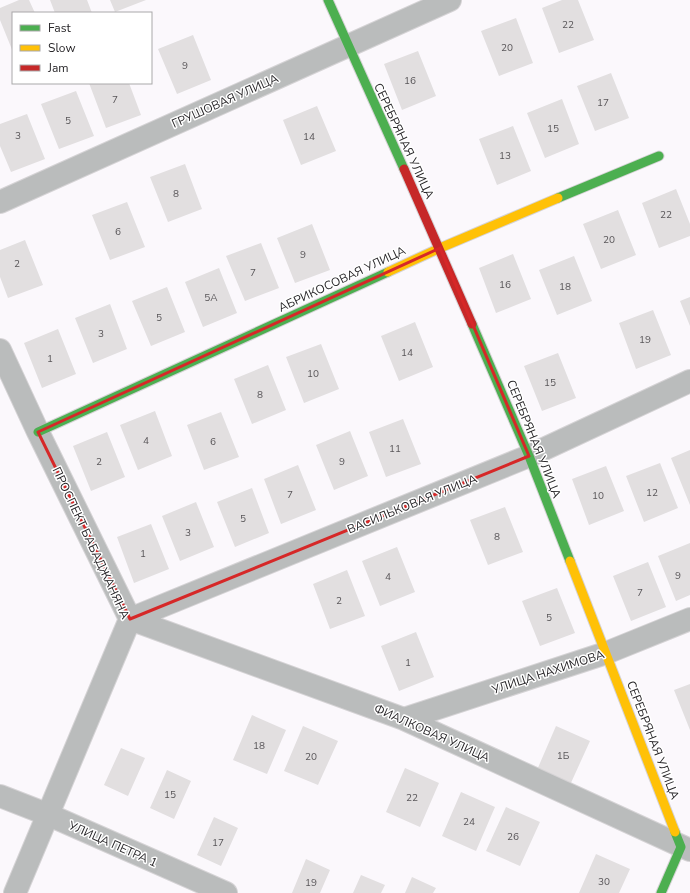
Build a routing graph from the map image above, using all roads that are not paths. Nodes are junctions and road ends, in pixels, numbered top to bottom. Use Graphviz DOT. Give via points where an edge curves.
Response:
graph roads {
  1 [pos="328,0"];
  2 [pos="450,0"];
  3 [pos="348,46"];
  4 [pos="659,156"];
  5 [pos="0,202"];
  6 [pos="440,248"];
  7 [pos="0,350"];
  8 [pos="690,381"];
  9 [pos="38,432"];
  10 [pos="529,456"];
  11 [pos="690,618"];
  12 [pos="130,619"];
  13 [pos="606,653"];
  14 [pos="404,719"];
  15 [pos="0,796"];
  16 [pos="49,815"];
  17 [pos="687,847"];
  18 [pos="15,893"];
  19 [pos="226,893"];
  20 [pos="661,893"];
  1 -- 3 [label="street, СЕРЕБРЯНАЯ УЛИЦА"];
  2 -- 3 [label="street, ГРУШОВАЯ УЛИЦА"];
  3 -- 5 [label="street, ГРУШОВАЯ УЛИЦА"];
  3 -- 6 [label="street, СЕРЕБРЯНАЯ УЛИЦА"];
  4 -- 6 [label="street, АБРИКОСОВАЯ УЛИЦА"];
  6 -- 9 [label="street, АБРИКОСОВАЯ УЛИЦА"];
  6 -- 10 [label="street, СЕРЕБРЯНАЯ УЛИЦА"];
  7 -- 9 [label="street, ПРОСПЕКТ БАБАДЖАНЯНА"];
  8 -- 10 [label="street, ВАСИЛЬКОВАЯ УЛИЦА"];
  9 -- 12 [label="street, ПРОСПЕКТ БАБАДЖАНЯНА"];
  10 -- 12 [label="street, ВАСИЛЬКОВАЯ УЛИЦА"];
  10 -- 13 [label="street, СЕРЕБРЯНАЯ УЛИЦА"];
  11 -- 13 [label="street, УЛИЦА НАХИМОВА"];
  12 -- 14 [label="street, ФИАЛКОВАЯ УЛИЦА"];
  12 -- 16 [label="street, ПРОСПЕКТ БАБАДЖАНЯНА"];
  13 -- 14 [label="street, УЛИЦА НАХИМОВА"];
  13 -- 17 [label="street, СЕРЕБРЯНАЯ УЛИЦА"];
  14 -- 17 [label="street, ФИАЛКОВАЯ УЛИЦА"];
  15 -- 16 [label="street, УЛИЦА ПЕТРА 1"];
  16 -- 18 [label="street, ПРОСПЕКТ БАБАДЖАНЯНА"];
  16 -- 19 [label="street, УЛИЦА ПЕТРА 1"];
  17 -- 20 [label="street"];
}
